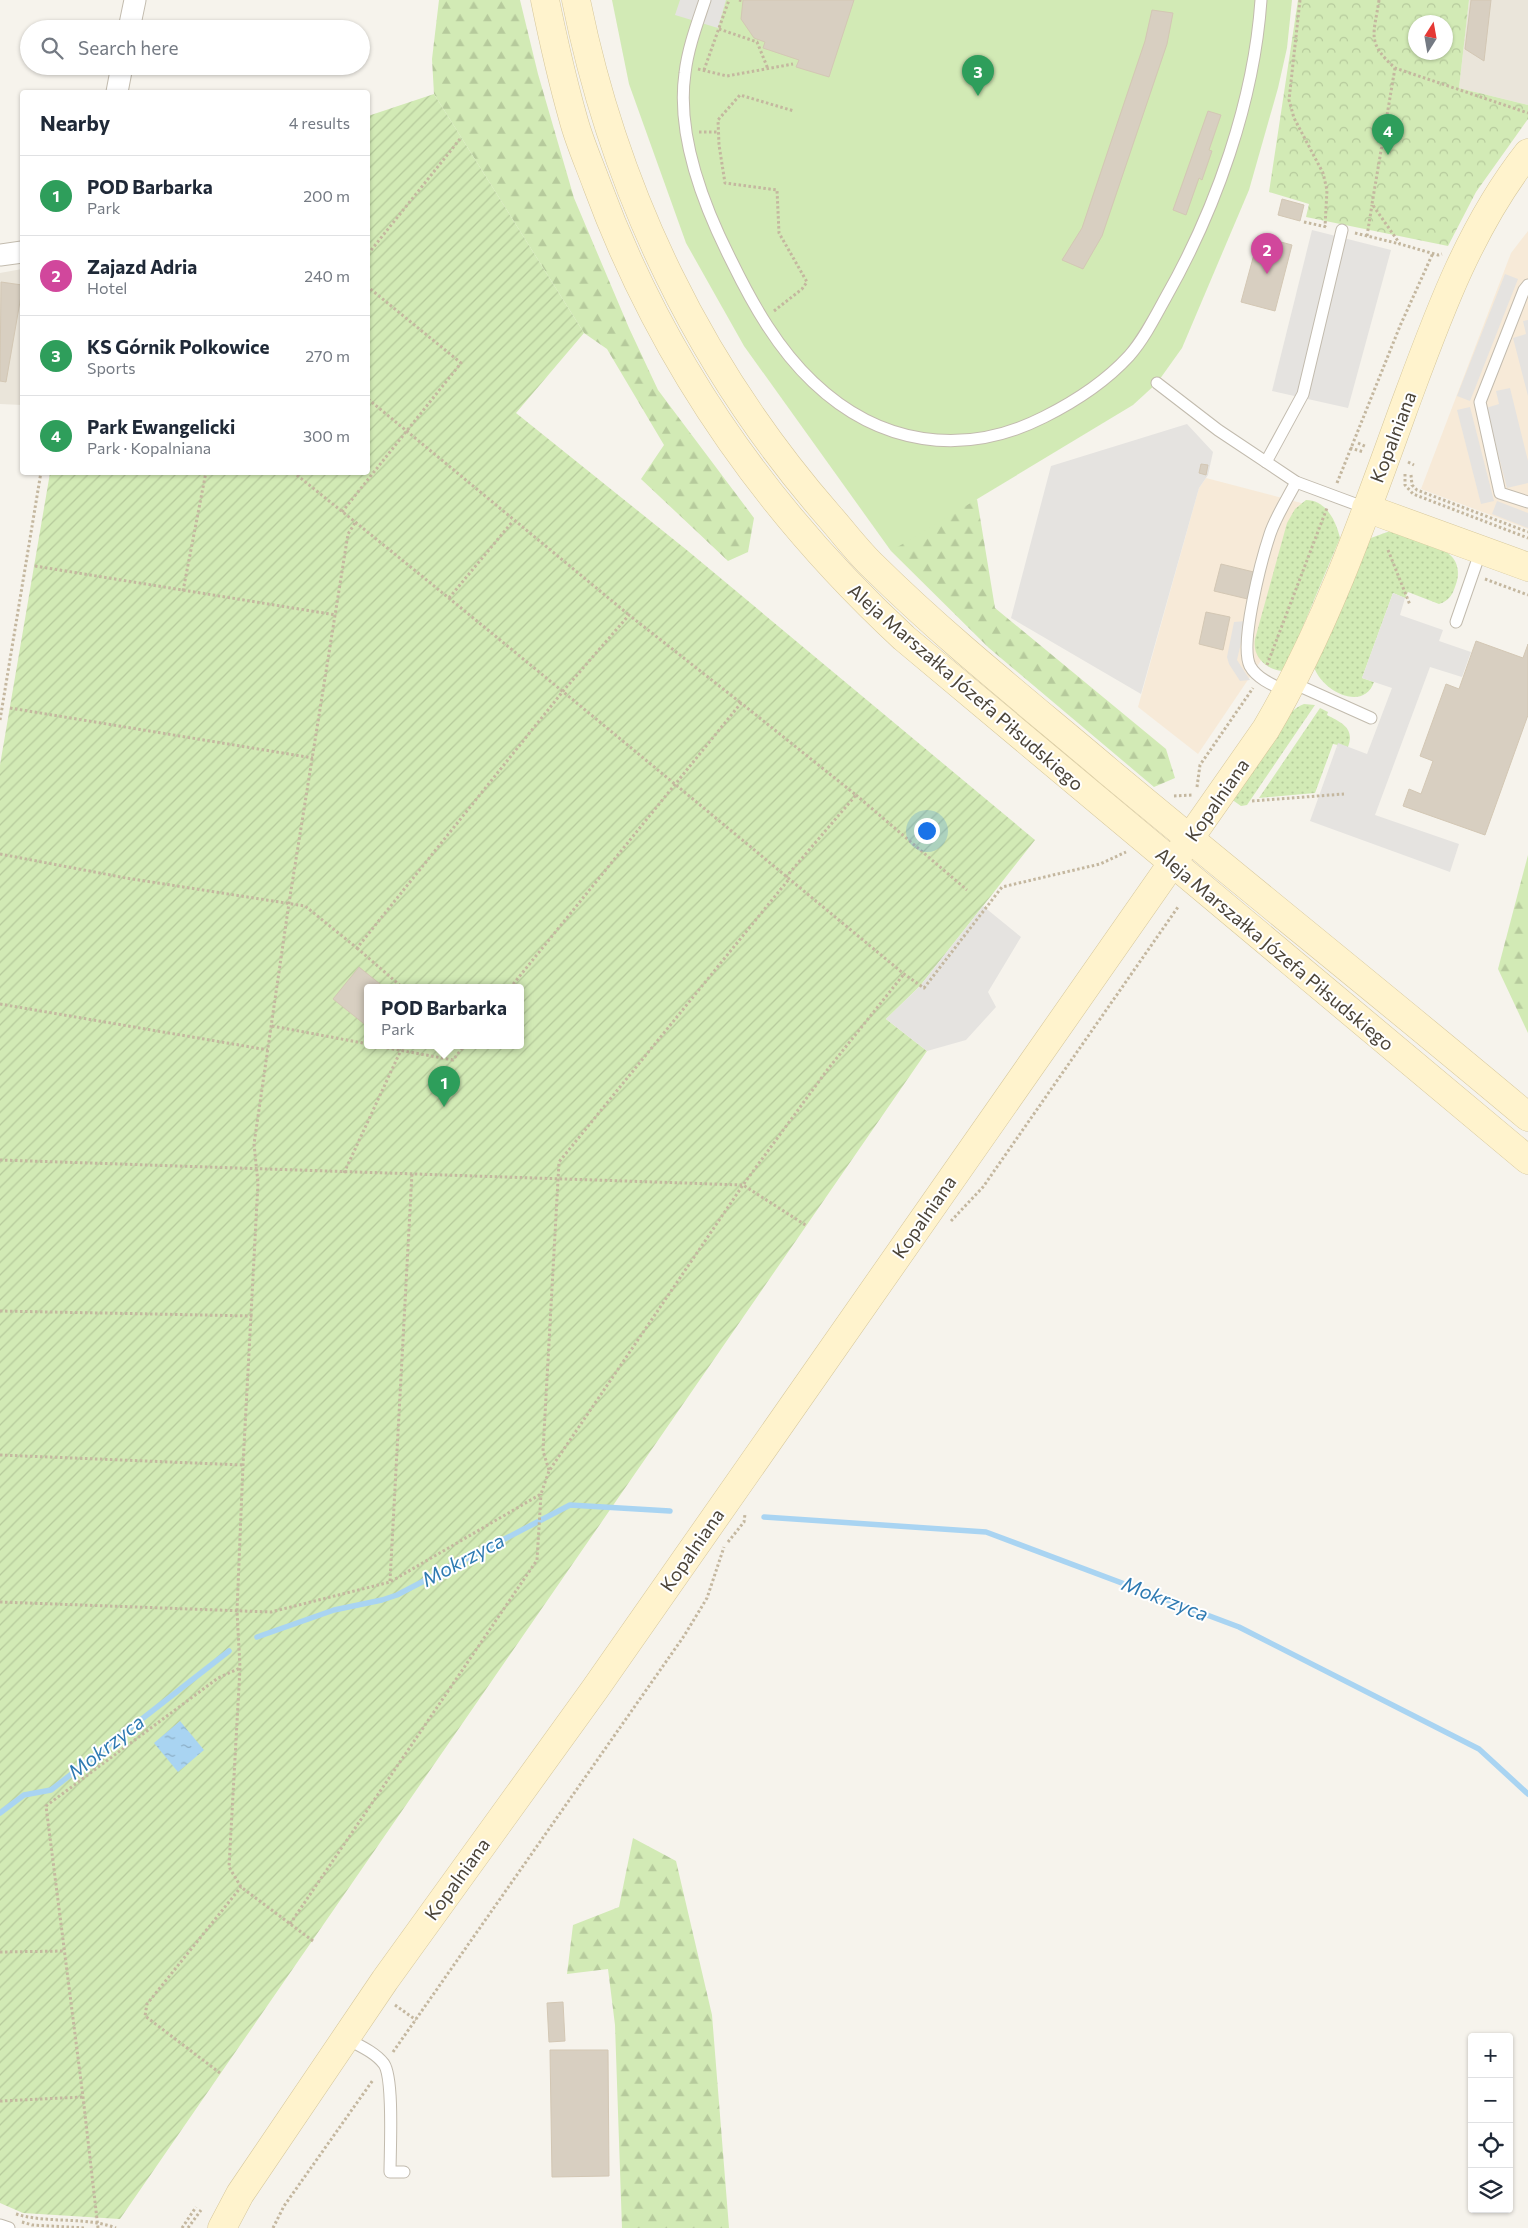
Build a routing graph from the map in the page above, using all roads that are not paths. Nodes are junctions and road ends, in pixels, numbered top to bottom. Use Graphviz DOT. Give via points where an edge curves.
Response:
graph roads {
  1 [pos="135,0"];
  2 [pos="545,0"];
  3 [pos="576,0"];
  4 [pos="705,0"];
  5 [pos="1261,0"];
  6 [pos="131,20"];
  7 [pos="120,75"];
  8 [pos="117,90"];
  9 [pos="1528,153"];
  10 [pos="1342,230"];
  11 [pos="20,252"];
  12 [pos="0,255"];
  13 [pos="1528,285"];
  14 [pos="1157,383"];
  15 [pos="1266,462"];
  16 [pos="1296,482"];
  17 [pos="1528,502"];
  18 [pos="1366,508"];
  19 [pos="1477,562"];
  20 [pos="1528,567"];
  21 [pos="1456,622"];
  22 [pos="1290,688"];
  23 [pos="1371,718"];
  24 [pos="1189,839"];
  25 [pos="1172,864"];
  26 [pos="1528,1117"];
  27 [pos="1528,1160"];
  28 [pos="345,2038"];
  29 [pos="404,2172"];
  30 [pos="13,2224"];
  31 [pos="0,2225"];
  32 [pos="222,2228"];
  1 -- 6 [label="street"];
  2 -- 25 [label="main road, Aleja Marszałka Józefa Piłsudskiego" via="573,119 619,243 660,328 733,445 778,505 854,592"];
  3 -- 24 [label="main road, Aleja Marszałka Józefa Piłsudskiego" via="604,114 644,226 687,313 755,423 797,479 872,565 948,636"];
  4 -- 5 [label="lane" via="686,66 685,128 715,229 746,291 791,357 813,382 871,422 895,432 940,442 997,436 1026,426 1081,395 1129,356 1180,273 1205,224 1243,109 1255,55"];
  7 -- 8 [label="street"];
  9 -- 18 [label="main road, Kopalniana" via="1500,190 1475,234 1427,346"];
  10 -- 15 [label="lane" via="1303,394"];
  11 -- 12 [label="street"];
  13 -- 17 [label="lane" via="1480,402 1500,492"];
  14 -- 15 [label="lane"];
  15 -- 16 [label="lane"];
  16 -- 18 [label="lane"];
  16 -- 22 [label="lane" via="1270,533 1251,609 1247,652 1250,666 1260,677"];
  18 -- 19 [label="main road"];
  18 -- 22 [label="main road, Kopalniana"];
  19 -- 20 [label="main road"];
  19 -- 21 [label="lane"];
  22 -- 23 [label="lane"];
  22 -- 24 [label="main road, Kopalniana" via="1258,742"];
  24 -- 25 [label="main road, Kopalniana"];
  24 -- 26 [label="main road, Aleja Marszałka Józefa Piłsudskiego"];
  25 -- 27 [label="main road, Aleja Marszałka Józefa Piłsudskiego"];
  25 -- 28 [label="main road, Kopalniana" via="595,1689"];
  28 -- 29 [label="lane" via="384,2065 389,2081 390,2172"];
  28 -- 32 [label="main road, Kopalniana" via="240,2194"];
  30 -- 31 [label="lane"];
}
